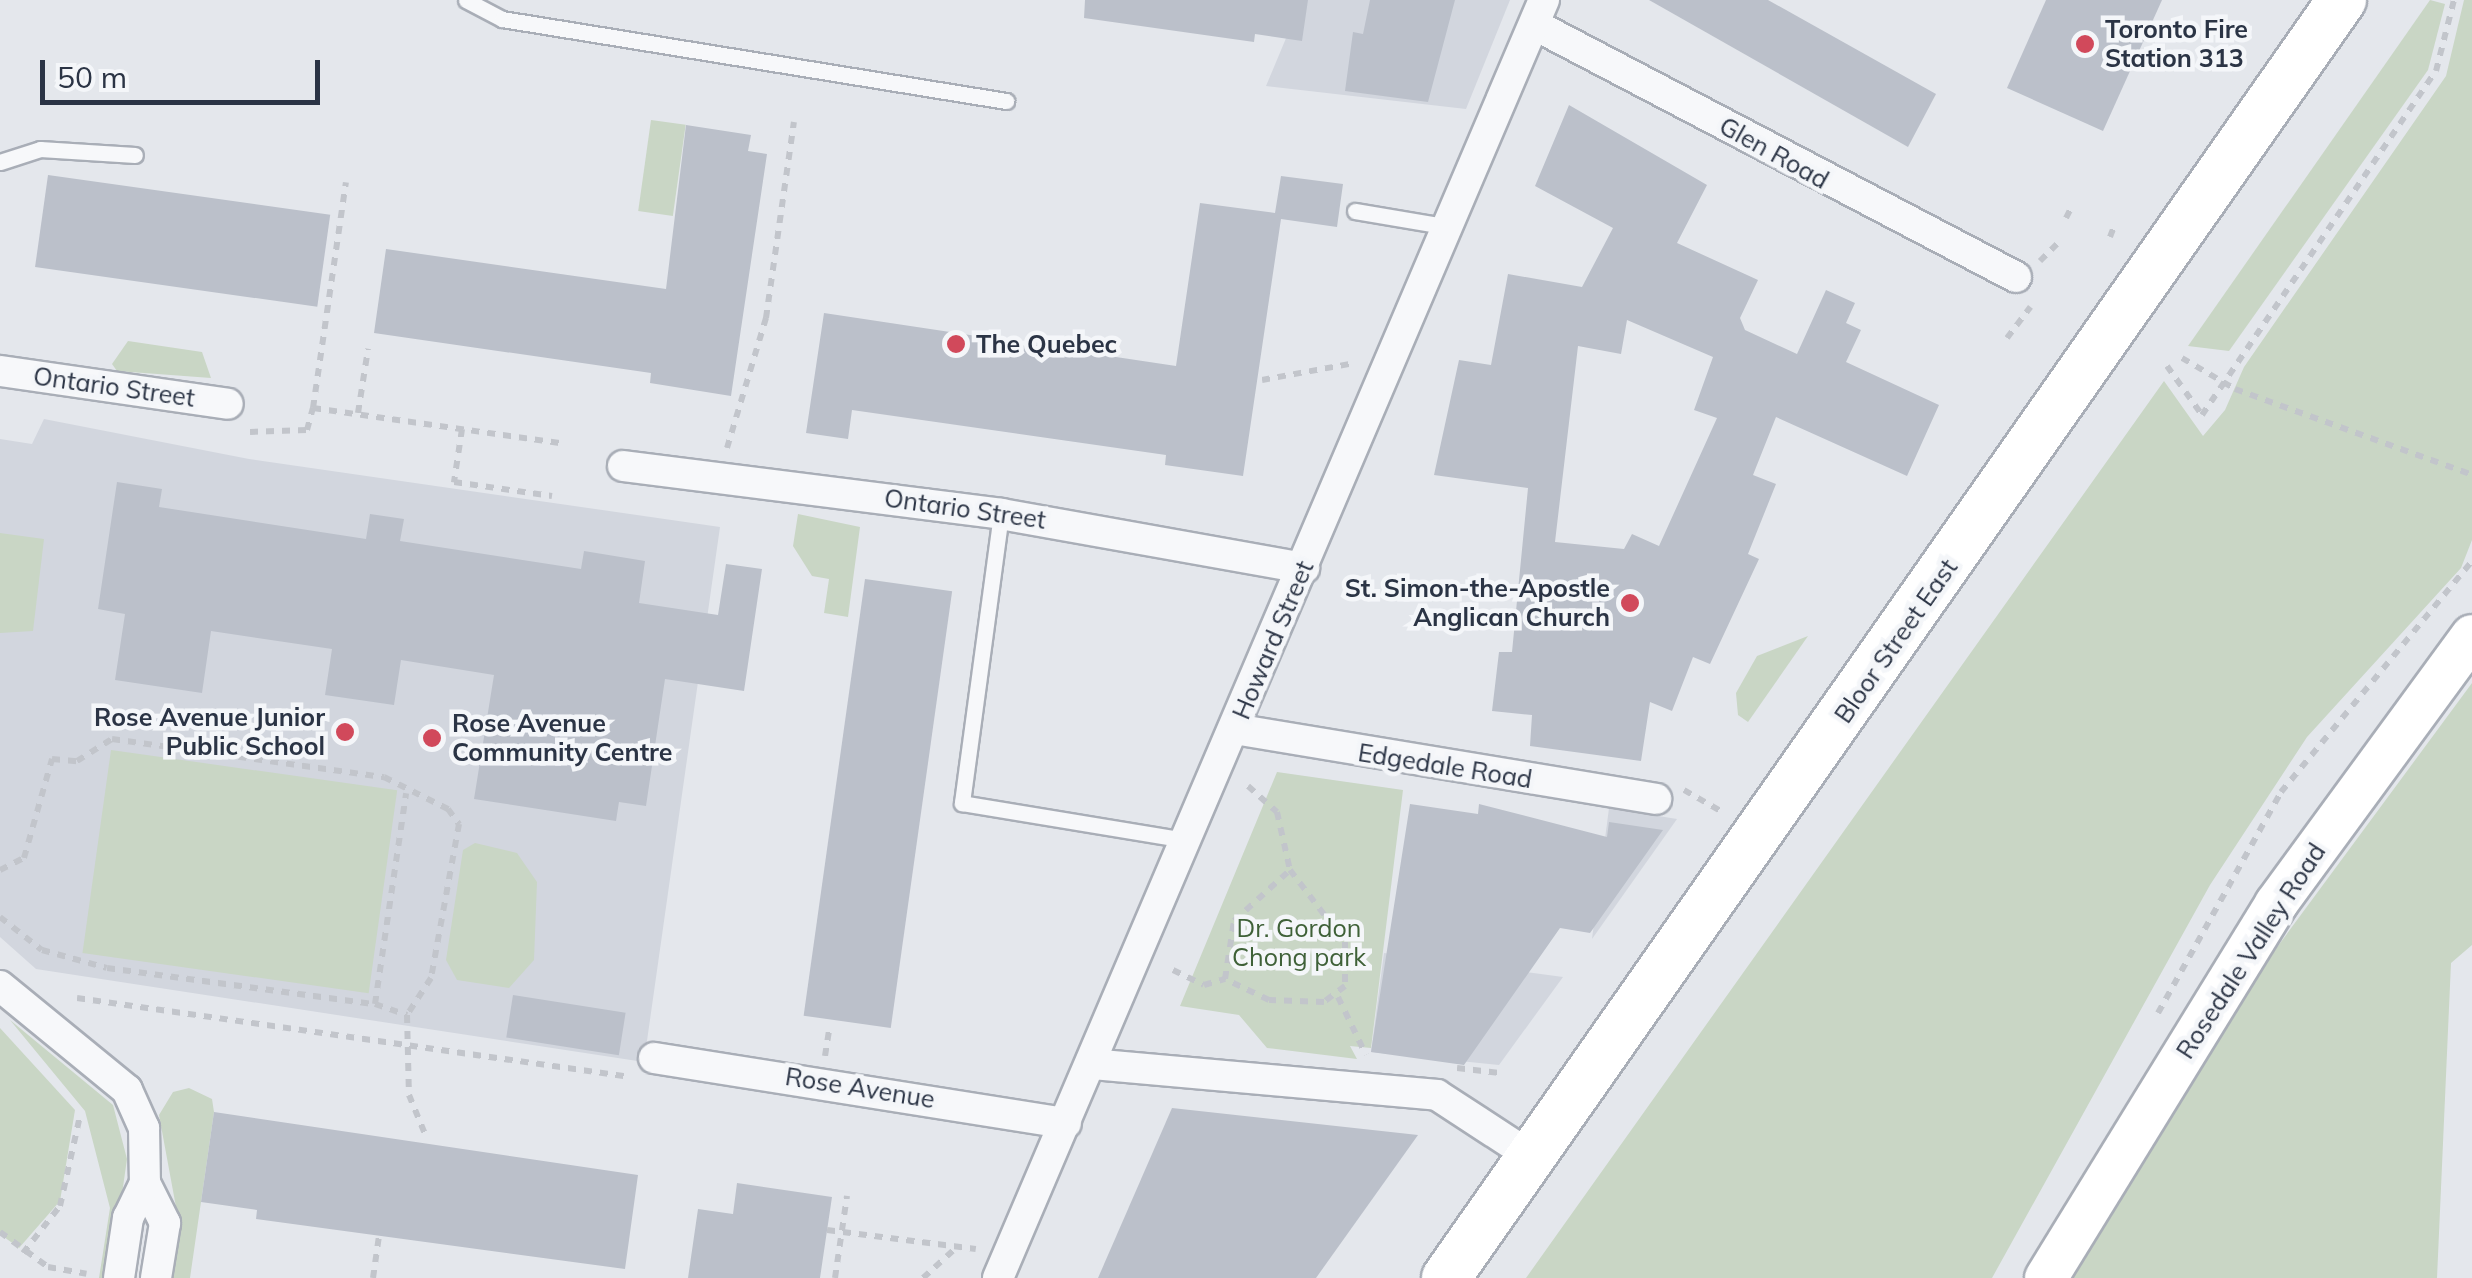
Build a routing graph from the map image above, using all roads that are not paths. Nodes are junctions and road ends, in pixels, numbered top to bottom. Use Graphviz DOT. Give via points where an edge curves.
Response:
graph roads {
  1 [pos="466,0"];
  2 [pos="2342,0"];
  3 [pos="1539,12"];
  4 [pos="1006,100"];
  5 [pos="135,155"];
  6 [pos="0,162"];
  7 [pos="1354,211"];
  8 [pos="1450,227"];
  9 [pos="2031,279"];
  10 [pos="0,371"];
  11 [pos="228,404"];
  12 [pos="623,466"];
  13 [pos="1001,514"];
  14 [pos="1304,568"];
  15 [pos="2472,636"];
  16 [pos="1234,728"];
  17 [pos="1656,799"];
  18 [pos="1185,840"];
  19 [pos="0,986"];
  20 [pos="1091,1064"];
  21 [pos="646,1068"];
  22 [pos="1066,1123"];
  23 [pos="1532,1158"];
  24 [pos="145,1183"];
  25 [pos="107,1277"];
  26 [pos="156,1278"];
  27 [pos="998,1278"];
  28 [pos="1446,1278"];
  29 [pos="2046,1278"];
  1 -- 4 [label="lane" via="502,19"];
  2 -- 23 [label="main road, Bloor Street East"];
  3 -- 8 [label="street, Howard Street"];
  3 -- 9 [label="street, Glen Road"];
  5 -- 6 [label="lane" via="40,150"];
  7 -- 8 [label="lane"];
  8 -- 14 [label="street, Howard Street"];
  10 -- 11 [label="street, Ontario Street"];
  12 -- 13 [label="street, Ontario Street"];
  13 -- 14 [label="street, Ontario Street"];
  13 -- 18 [label="lane" via="962,803"];
  14 -- 16 [label="street, Howard Street"];
  15 -- 29 [label="street, Rosedale Valley Road" via="2276,904"];
  16 -- 17 [label="street, Edgedale Road"];
  16 -- 18 [label="street, Howard Street"];
  18 -- 20 [label="street, Howard Street"];
  19 -- 24 [label="street" via="127,1090 144,1128"];
  20 -- 22 [label="street, Howard Street"];
  20 -- 23 [label="street" via="1437,1094"];
  21 -- 22 [label="street, Rose Avenue"];
  22 -- 27 [label="street, Howard Street"];
  23 -- 28 [label="main road, Bloor Street East"];
  24 -- 25 [label="street"];
  24 -- 26 [label="street" via="165,1222"];
}
